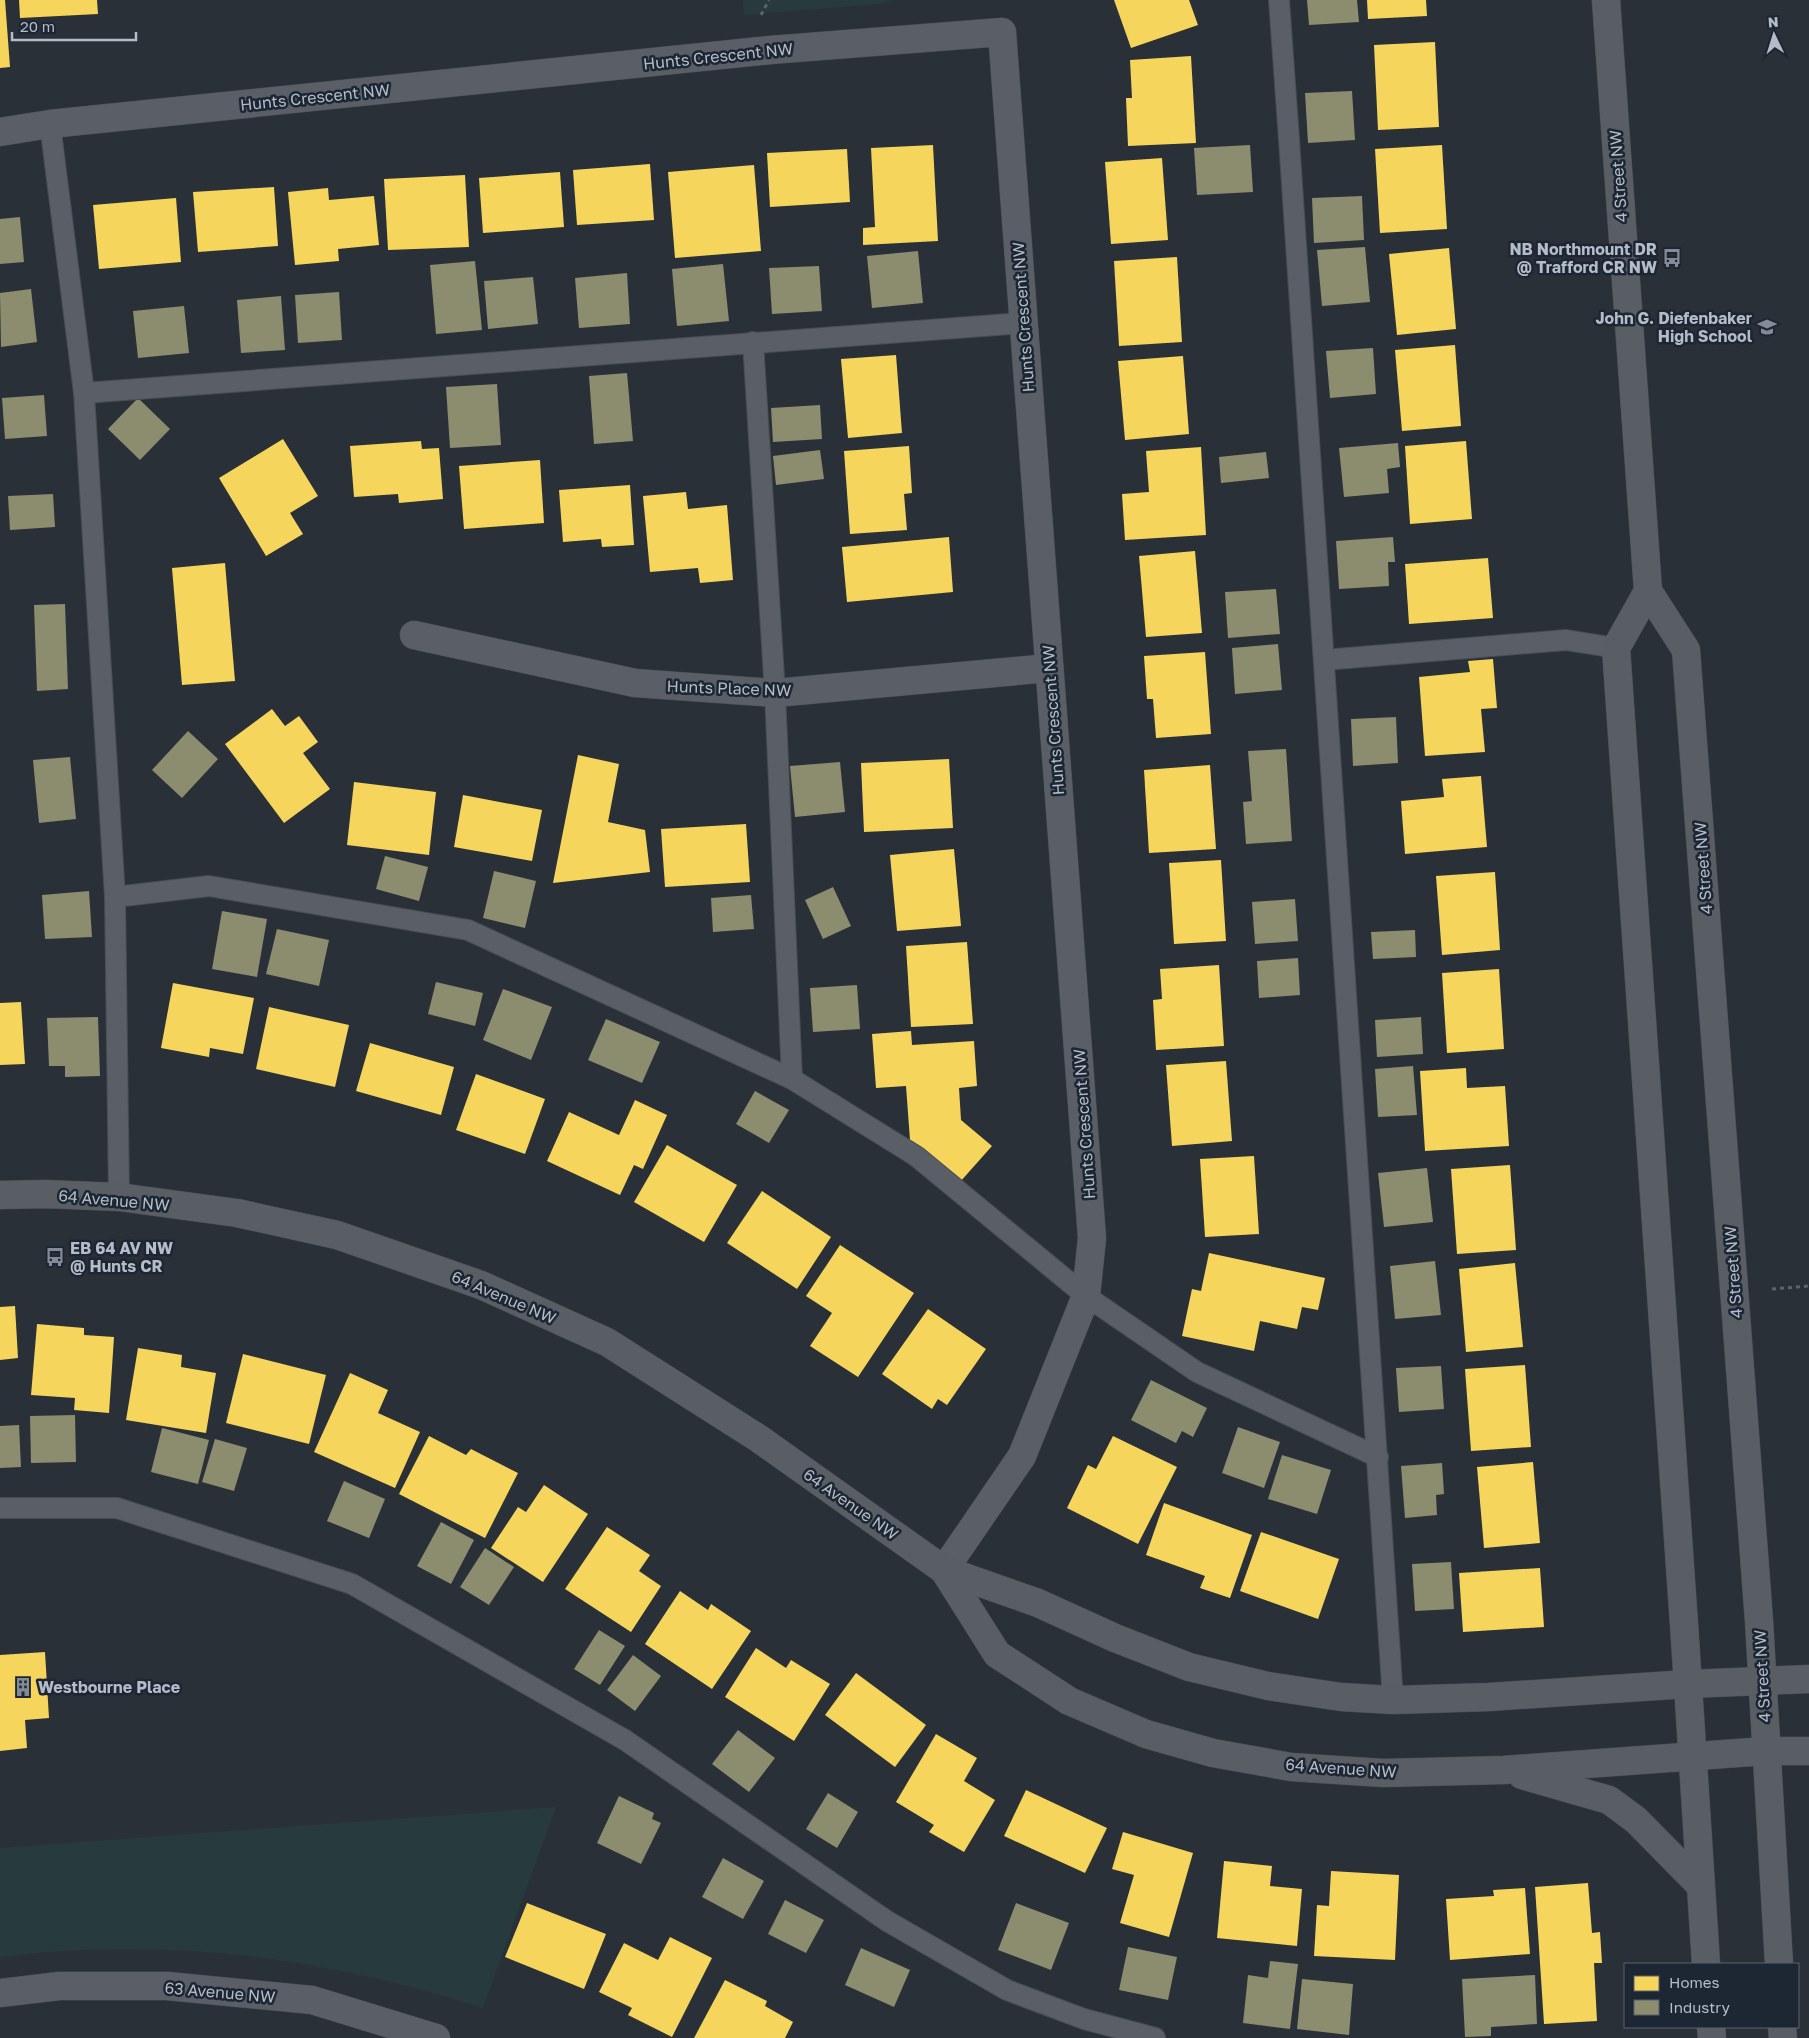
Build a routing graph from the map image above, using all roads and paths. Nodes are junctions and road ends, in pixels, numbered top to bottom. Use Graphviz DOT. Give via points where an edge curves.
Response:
graph roads {
  1 [pos="1279,0"];
  2 [pos="1606,0"];
  3 [pos="50,124"];
  4 [pos="0,132"];
  5 [pos="1023,323"];
  6 [pos="753,342"];
  7 [pos="84,393"];
  8 [pos="1648,591"];
  9 [pos="414,635"];
  10 [pos="1616,648"];
  11 [pos="1324,660"];
  12 [pos="1049,668"];
  13 [pos="774,694"];
  14 [pos="115,897"];
  15 [pos="792,1079"];
  16 [pos="0,1195"];
  17 [pos="118,1197"];
  18 [pos="1809,1286"];
  19 [pos="1772,1289"];
  20 [pos="1086,1296"];
  21 [pos="1378,1457"];
  22 [pos="0,1508"];
  23 [pos="944,1570"];
  24 [pos="1809,1679"];
  25 [pos="1762,1682"];
  26 [pos="1688,1684"];
  27 [pos="1393,1700"];
  28 [pos="1766,1751"];
  29 [pos="1809,1751"];
  30 [pos="1692,1756"];
  31 [pos="1504,1770"];
  32 [pos="1700,1885"];
  33 [pos="1706,1963"];
  34 [pos="1779,1963"];
  35 [pos="0,1993"];
  36 [pos="436,2038"];
  37 [pos="1155,2038"];
  1 -- 11 [label="lane"];
  2 -- 8 [label="main road, 4 Street NW"];
  3 -- 4 [label="street, Hunts Crescent NW"];
  3 -- 5 [label="street, Hunts Crescent NW" via="770,50 1002,32"];
  3 -- 7 [label="lane"];
  5 -- 6 [label="lane"];
  5 -- 12 [label="street, Hunts Crescent NW"];
  6 -- 7 [label="lane"];
  6 -- 13 [label="lane"];
  7 -- 14 [label="lane"];
  8 -- 10 [label="main road"];
  8 -- 25 [label="main road, 4 Street NW" via="1686,650"];
  9 -- 13 [label="street, Hunts Place NW" via="635,683"];
  10 -- 11 [label="lane" via="1566,640"];
  10 -- 26 [label="main road"];
  11 -- 21 [label="lane"];
  12 -- 13 [label="street, Hunts Place NW"];
  12 -- 20 [label="street, Hunts Crescent NW" via="1092,1238"];
  13 -- 15 [label="lane"];
  14 -- 15 [label="lane" via="208,886 468,930"];
  14 -- 17 [label="lane"];
  15 -- 20 [label="lane" via="916,1156"];
  16 -- 17 [label="main road, 64 Avenue NW"];
  17 -- 23 [label="main road, 64 Avenue NW" via="238,1213 337,1235 481,1285 607,1342 758,1438"];
  18 -- 19 [label="path"];
  20 -- 21 [label="lane" via="1197,1372"];
  20 -- 23 [label="street, Hunts Crescent NW" via="1022,1456"];
  21 -- 27 [label="lane"];
  22 -- 37 [label="lane" via="117,1508 352,1584 625,1740 887,1922 1007,1990 1084,2019"];
  23 -- 27 [label="main road, 64 Avenue NW" via="1038,1603 1114,1638 1189,1667 1268,1686 1340,1697"];
  23 -- 31 [label="main road, 64 Avenue NW" via="997,1654 1069,1701 1146,1734 1213,1753 1291,1766 1383,1772"];
  24 -- 25 [label="main road, 64 Avenue NW"];
  25 -- 26 [label="main road, 64 Avenue NW"];
  25 -- 28 [label="main road, 4 Street NW"];
  26 -- 27 [label="main road, 64 Avenue NW"];
  26 -- 30 [label="main road"];
  28 -- 29 [label="main road, 64 Avenue NW"];
  28 -- 30 [label="main road, 64 Avenue NW"];
  28 -- 34 [label="main road, 4 Street NW"];
  30 -- 31 [label="main road, 64 Avenue NW"];
  30 -- 32 [label="main road"];
  31 -- 32 [label="main road" via="1609,1800 1636,1820"];
  32 -- 33 [label="main road"];
  35 -- 36 [label="street, 63 Avenue NW" via="59,1986 167,1986 312,2000"];
}
